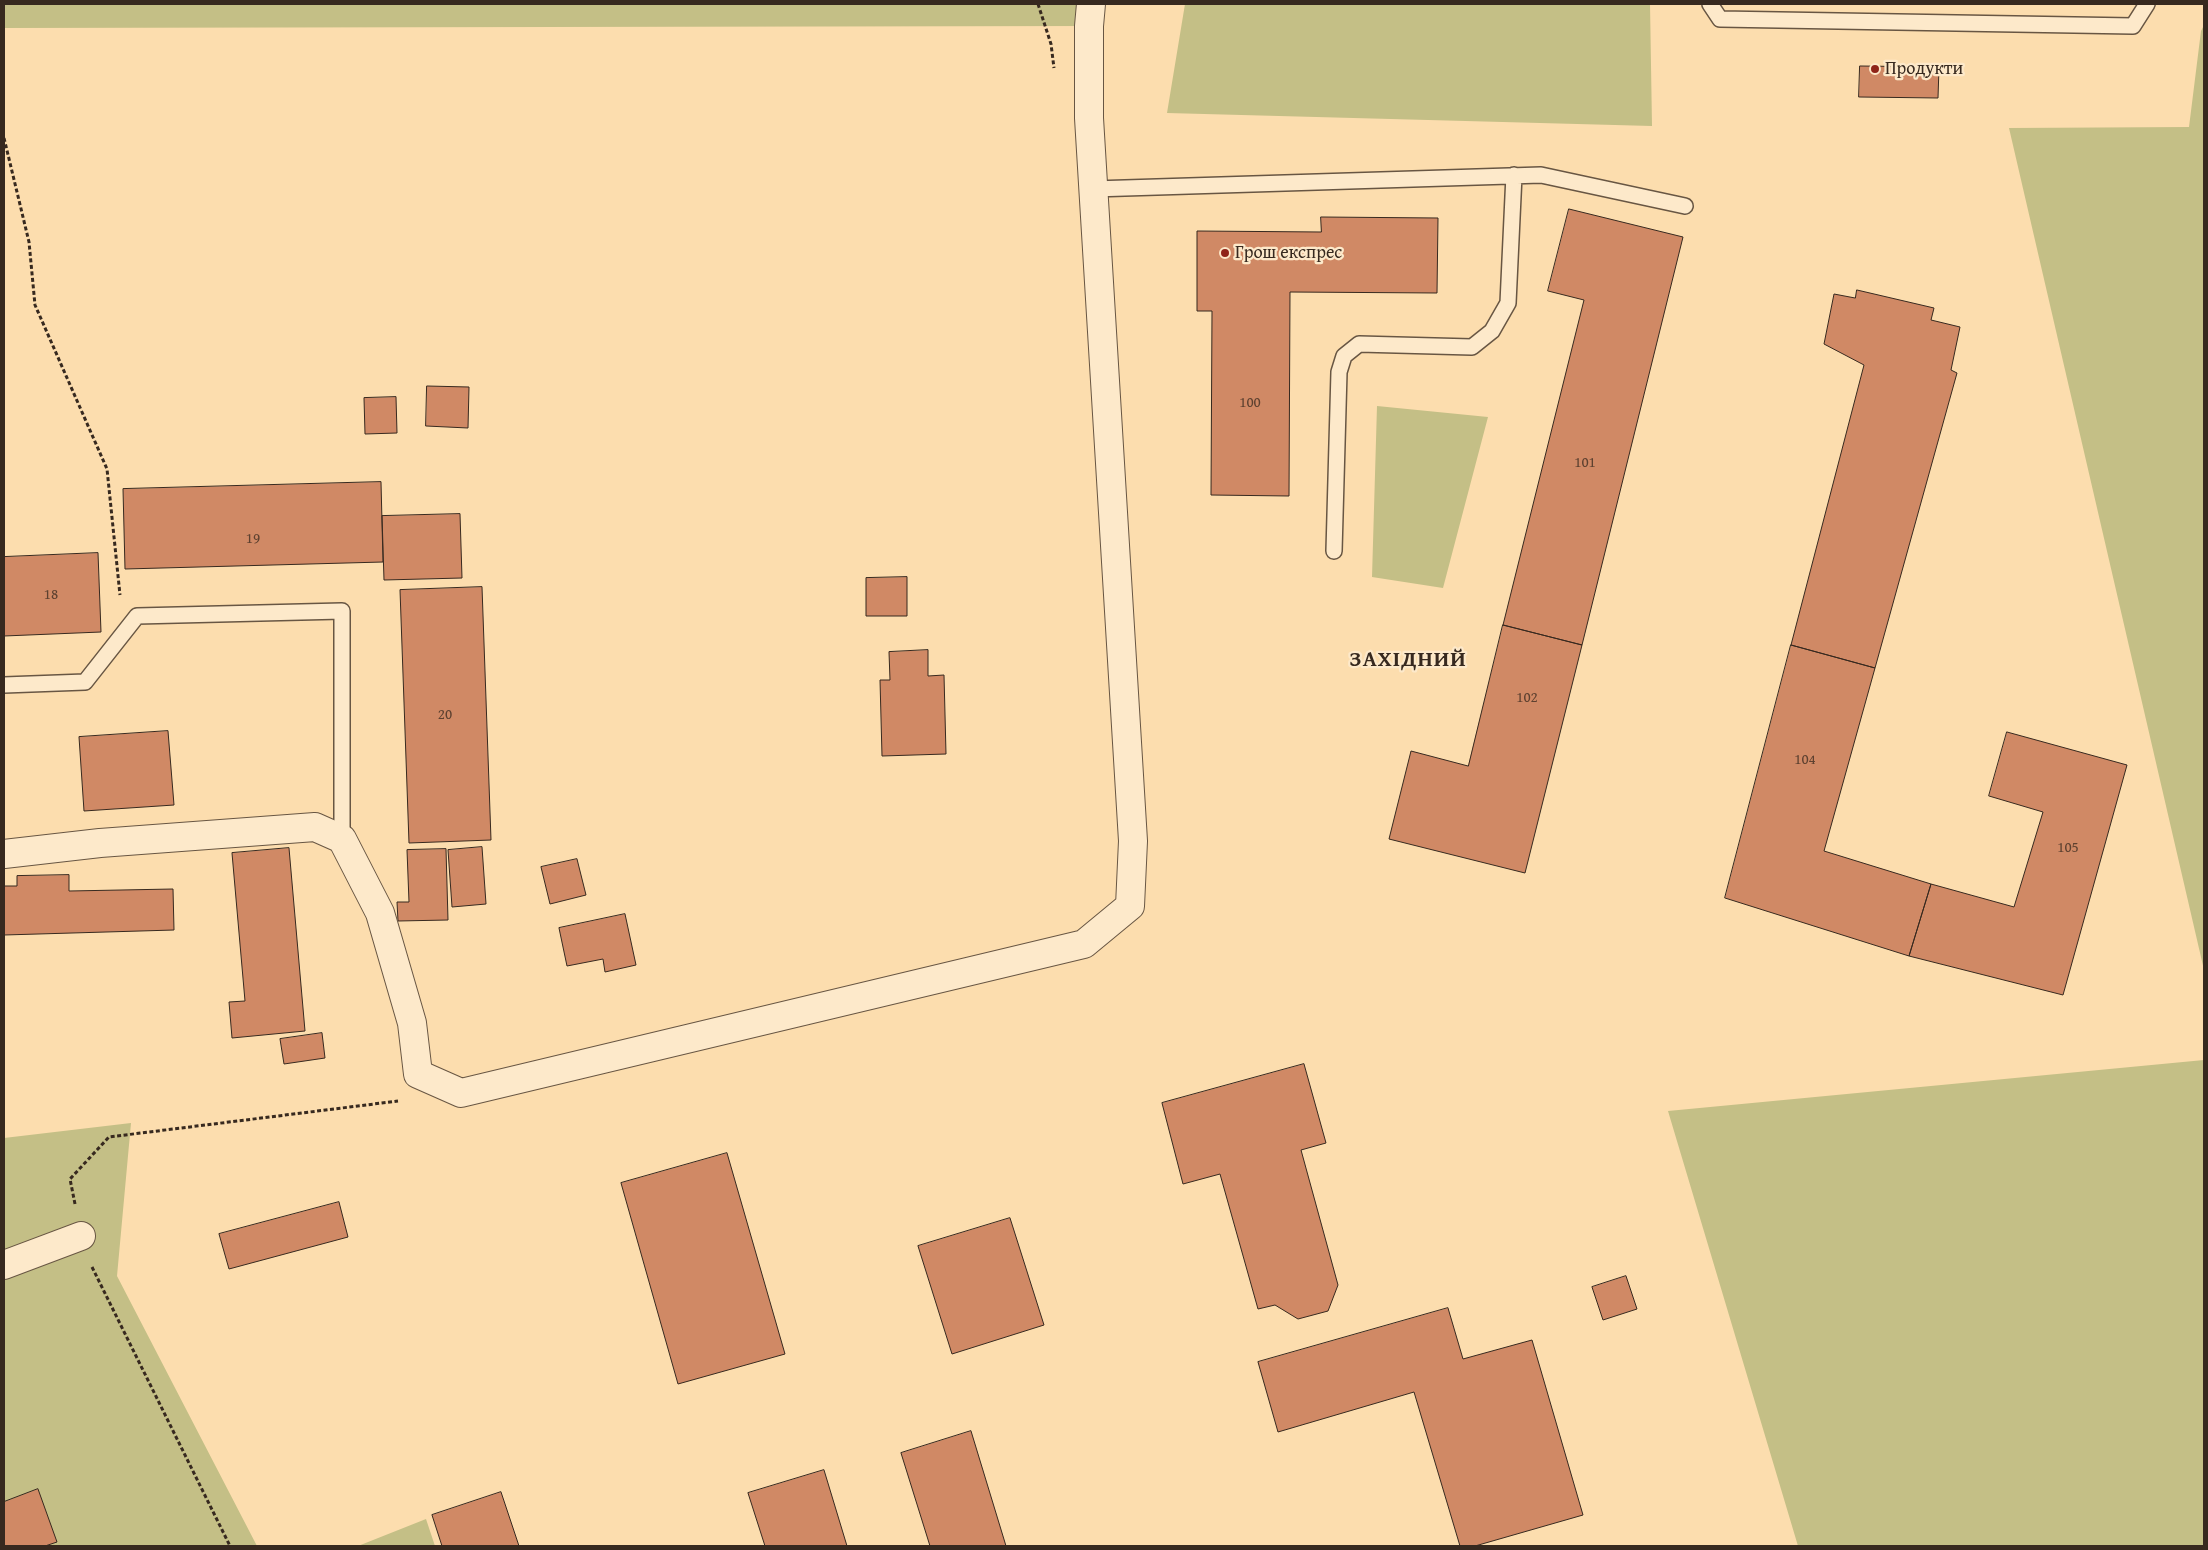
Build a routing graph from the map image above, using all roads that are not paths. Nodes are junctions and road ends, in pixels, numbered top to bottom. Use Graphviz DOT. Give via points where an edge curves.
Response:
graph roads {
  1 [pos="1091,4"];
  2 [pos="1710,4"];
  3 [pos="2147,4"];
  4 [pos="1514,176"];
  5 [pos="1093,189"];
  6 [pos="1685,206"];
  7 [pos="1334,551"];
  8 [pos="4,686"];
  9 [pos="342,839"];
  10 [pos="4,854"];
  11 [pos="81,1236"];
  12 [pos="4,1265"];
  1 -- 5 [label="street" via="1089,118"];
  2 -- 3 [label="lane" via="1720,19 2133,26"];
  4 -- 5 [label="lane"];
  4 -- 6 [label="lane" via="1541,175"];
  4 -- 7 [label="lane" via="1508,304 1492,331 1472,347 1359,344 1344,356 1339,372"];
  5 -- 9 [label="street" via="1134,841 1130,906 1084,944 460,1093 418,1074 412,1023 380,913"];
  8 -- 9 [label="lane" via="85,682 137,616 342,611"];
  9 -- 10 [label="street" via="315,827 100,843"];
  11 -- 12 [label="street"];
}
